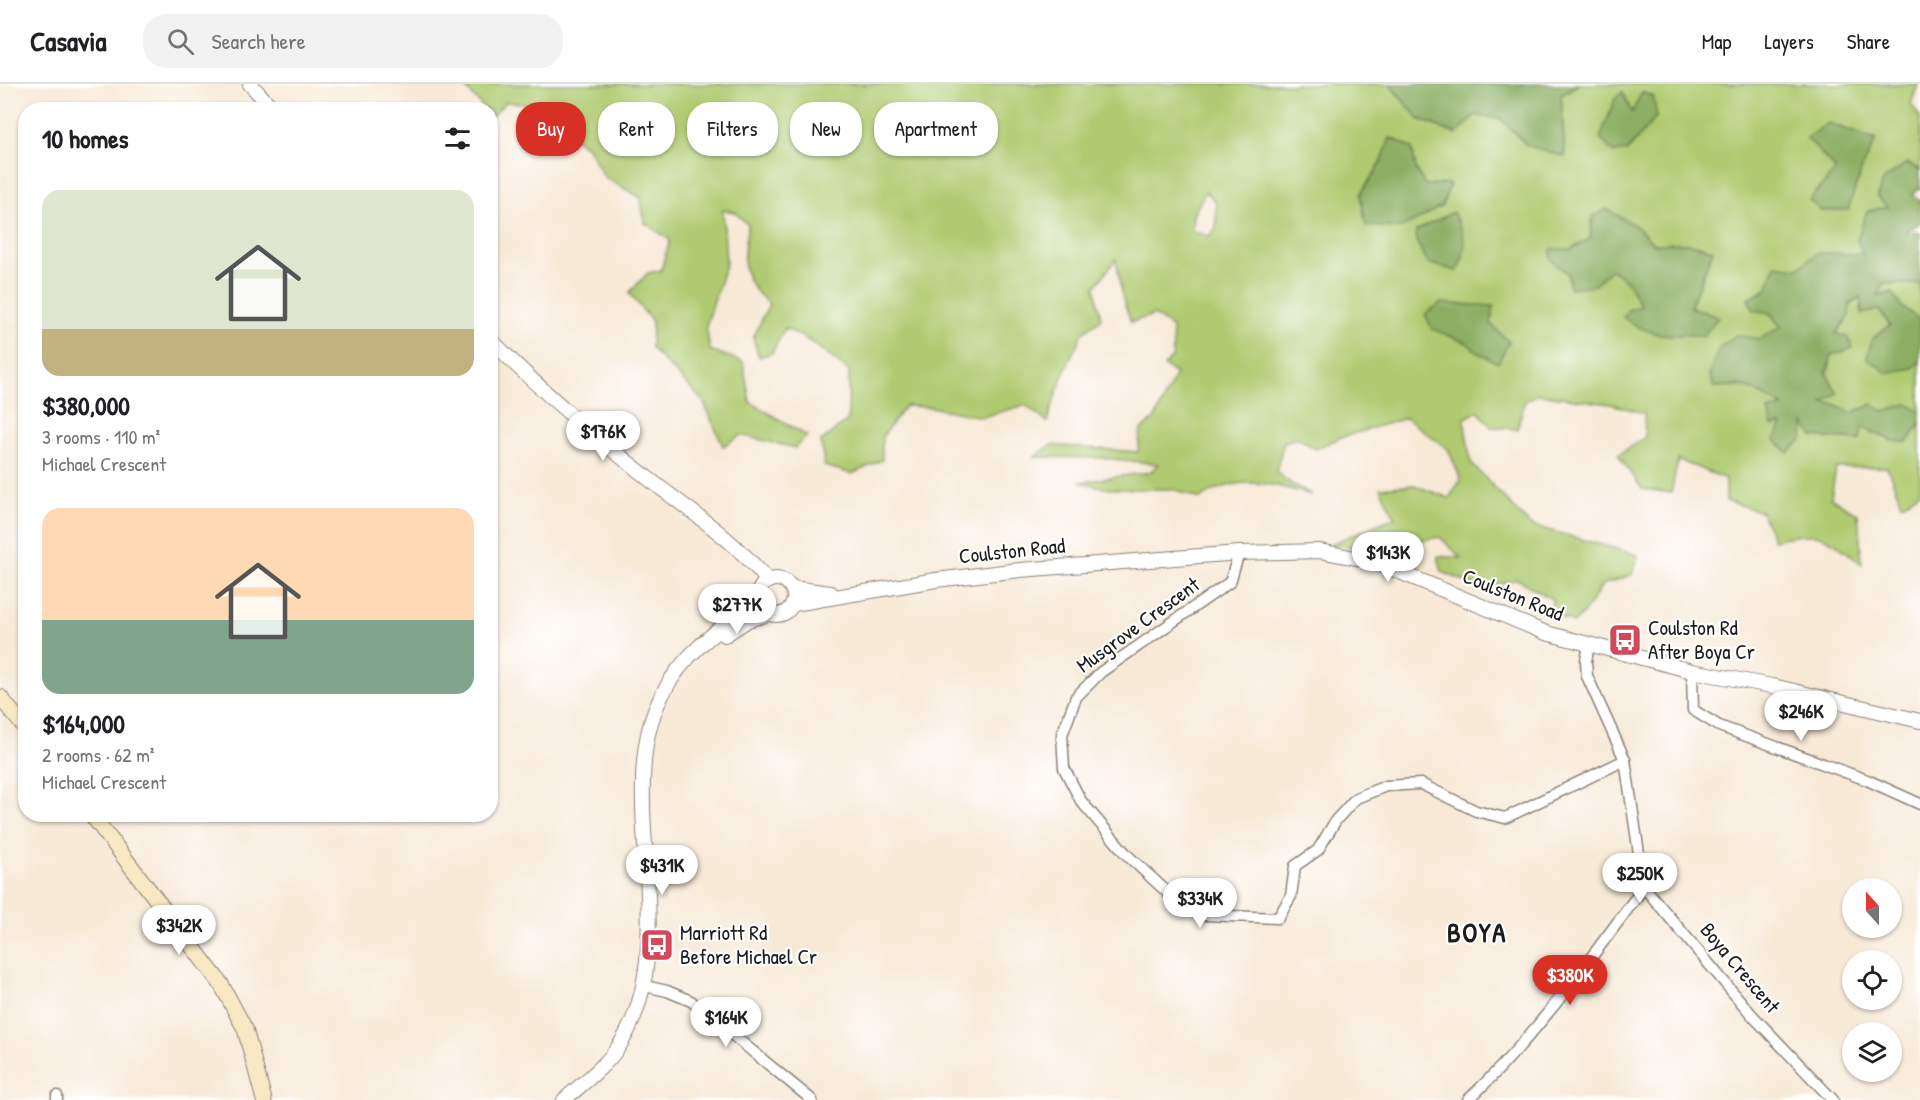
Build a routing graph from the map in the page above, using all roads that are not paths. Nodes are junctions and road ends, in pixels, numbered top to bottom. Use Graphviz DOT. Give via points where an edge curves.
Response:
graph roads {
  1 [pos="250,84"];
  2 [pos="267,102"];
  3 [pos="498,347"];
  4 [pos="1239,553"];
  5 [pos="792,588"];
  6 [pos="762,590"];
  7 [pos="839,594"];
  8 [pos="794,604"];
  9 [pos="768,614"];
  10 [pos="1589,645"];
  11 [pos="695,652"];
  12 [pos="1692,671"];
  13 [pos="0,696"];
  14 [pos="18,719"];
  15 [pos="1920,721"];
  16 [pos="1625,760"];
  17 [pos="1920,804"];
  18 [pos="97,822"];
  19 [pos="1644,887"];
  20 [pos="645,986"];
  21 [pos="264,1100"];
  22 [pos="564,1100"];
  23 [pos="812,1100"];
  24 [pos="1468,1100"];
  25 [pos="1833,1100"];
  1 -- 2 [label="street"];
  3 -- 6 [label="street" via="603,443 744,555"];
  4 -- 7 [label="street, Coulston Road" via="1020,570"];
  4 -- 10 [label="street, Coulston Road" via="1320,551 1376,562 1499,615"];
  4 -- 16 [label="street, Musgrove Crescent" via="1230,582 1101,672 1077,697 1062,735 1065,768 1081,801 1127,855 1168,893 1204,915 1278,918 1291,896 1296,866 1318,850 1336,820 1356,798 1386,786 1421,784 1476,811 1505,818"];
  5 -- 6 [label="street" via="782,579"];
  5 -- 7 [label="street, Coulston Road"];
  5 -- 8 [label="street"];
  6 -- 9 [label="street"];
  6 -- 11 [label="street" via="700,642"];
  7 -- 8 [label="street, Coulston Road"];
  8 -- 9 [label="street" via="786,613"];
  9 -- 11 [label="street" via="748,620"];
  10 -- 12 [label="street, Coulston Road"];
  10 -- 16 [label="street" via="1586,661 1592,692"];
  11 -- 20 [label="street" via="662,694 642,766 648,938"];
  12 -- 15 [label="street, Coulston Road"];
  12 -- 17 [label="street" via="1694,710 1719,726 1867,780"];
  13 -- 14 [label="main road"];
  16 -- 19 [label="street"];
  18 -- 21 [label="main road" via="221,984 242,1022"];
  19 -- 24 [label="street" via="1496,1074"];
  19 -- 25 [label="street, Boya Crescent" via="1752,1015"];
  20 -- 22 [label="street" via="638,1010 618,1047"];
  20 -- 23 [label="street" via="691,1001"];
}
